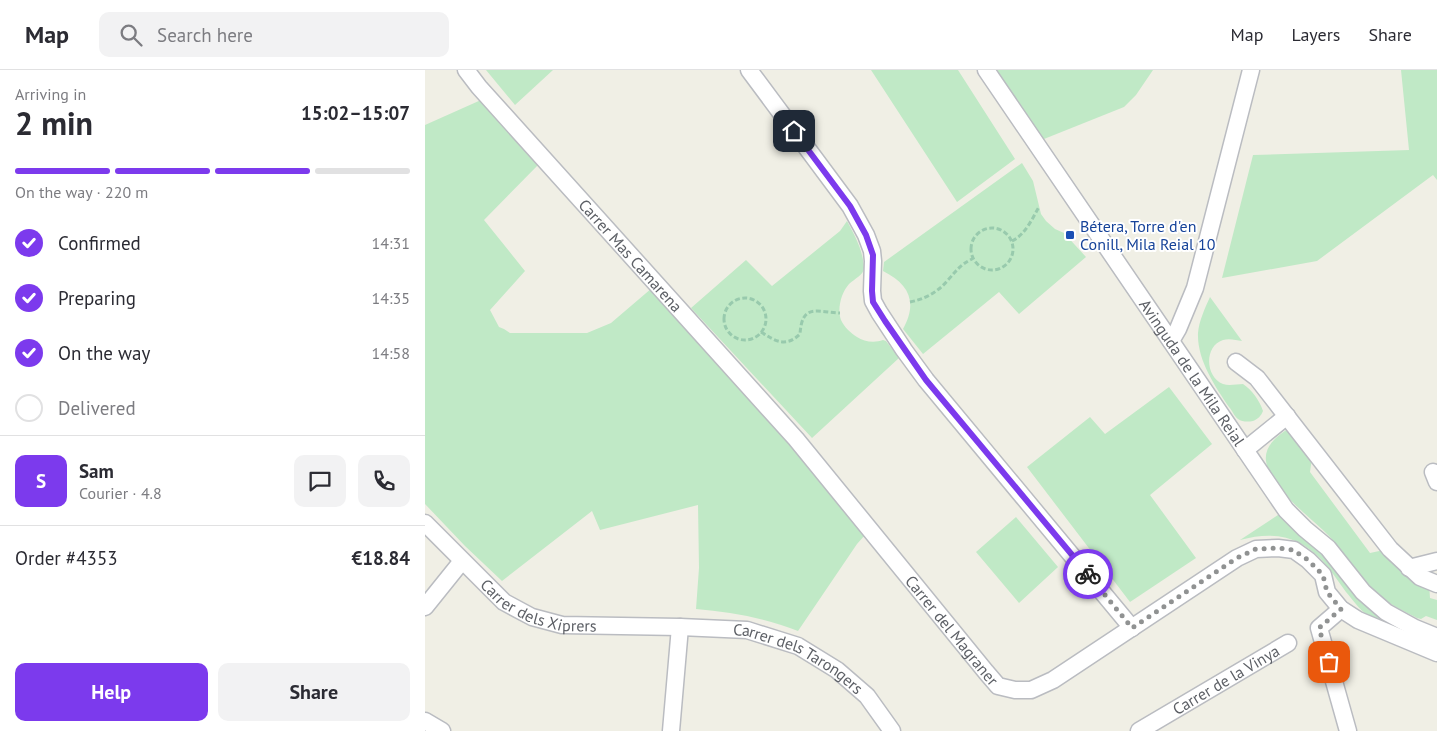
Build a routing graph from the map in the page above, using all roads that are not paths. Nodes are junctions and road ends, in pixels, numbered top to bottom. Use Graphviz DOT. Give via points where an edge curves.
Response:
graph roads {
  1 [pos="467,70"];
  2 [pos="749,70"];
  3 [pos="986,70"];
  4 [pos="1251,70"];
  5 [pos="1171,341"];
  6 [pos="1236,362"];
  7 [pos="1287,416"];
  8 [pos="797,439"];
  9 [pos="1245,450"];
  10 [pos="425,523"];
  11 [pos="462,561"];
  12 [pos="1437,561"];
  13 [pos="1409,568"];
  14 [pos="1437,584"];
  15 [pos="425,607"];
  16 [pos="1341,609"];
  17 [pos="680,627"];
  18 [pos="1132,628"];
  19 [pos="1437,637"];
  20 [pos="1289,643"];
  21 [pos="1437,653"];
  22 [pos="425,721"];
  23 [pos="442,731"];
  24 [pos="671,731"];
  25 [pos="892,731"];
  26 [pos="1139,731"];
  27 [pos="1348,731"];
  1 -- 8 [label="street, Carrer Mas Camarena"];
  2 -- 18 [label="street" via="863,227 873,255 873,302 903,350"];
  3 -- 5 [label="street, Avinguda de la Mila Reial"];
  4 -- 5 [label="street" via="1195,288"];
  5 -- 9 [label="street, Avinguda de la Mila Reial"];
  6 -- 7 [label="street" via="1257,378"];
  7 -- 9 [label="street"];
  7 -- 13 [label="street" via="1390,549"];
  8 -- 18 [label="street, Carrer del Magraner" via="998,686 1031,690 1053,680"];
  9 -- 19 [label="street, Avinguda de la Mila Reial" via="1286,510 1328,548 1363,592 1386,612"];
  10 -- 11 [label="street, Carrer dels Xiprers"];
  11 -- 15 [label="street"];
  11 -- 17 [label="street, Carrer dels Xiprers" via="504,602 532,617 563,625"];
  12 -- 13 [label="street"];
  13 -- 14 [label="street"];
  16 -- 18 [label="street, Carrer del Magraner" via="1327,592 1323,575 1308,560 1293,550 1256,549 1237,558"];
  16 -- 21 [label="street" via="1358,620"];
  16 -- 27 [label="street" via="1319,628"];
  17 -- 24 [label="street"];
  17 -- 25 [label="street, Carrer dels Tarongers" via="747,630 798,646 837,670 867,696"];
  20 -- 26 [label="street, Carrer de la Vinya"];
  22 -- 23 [label="street"];
}
